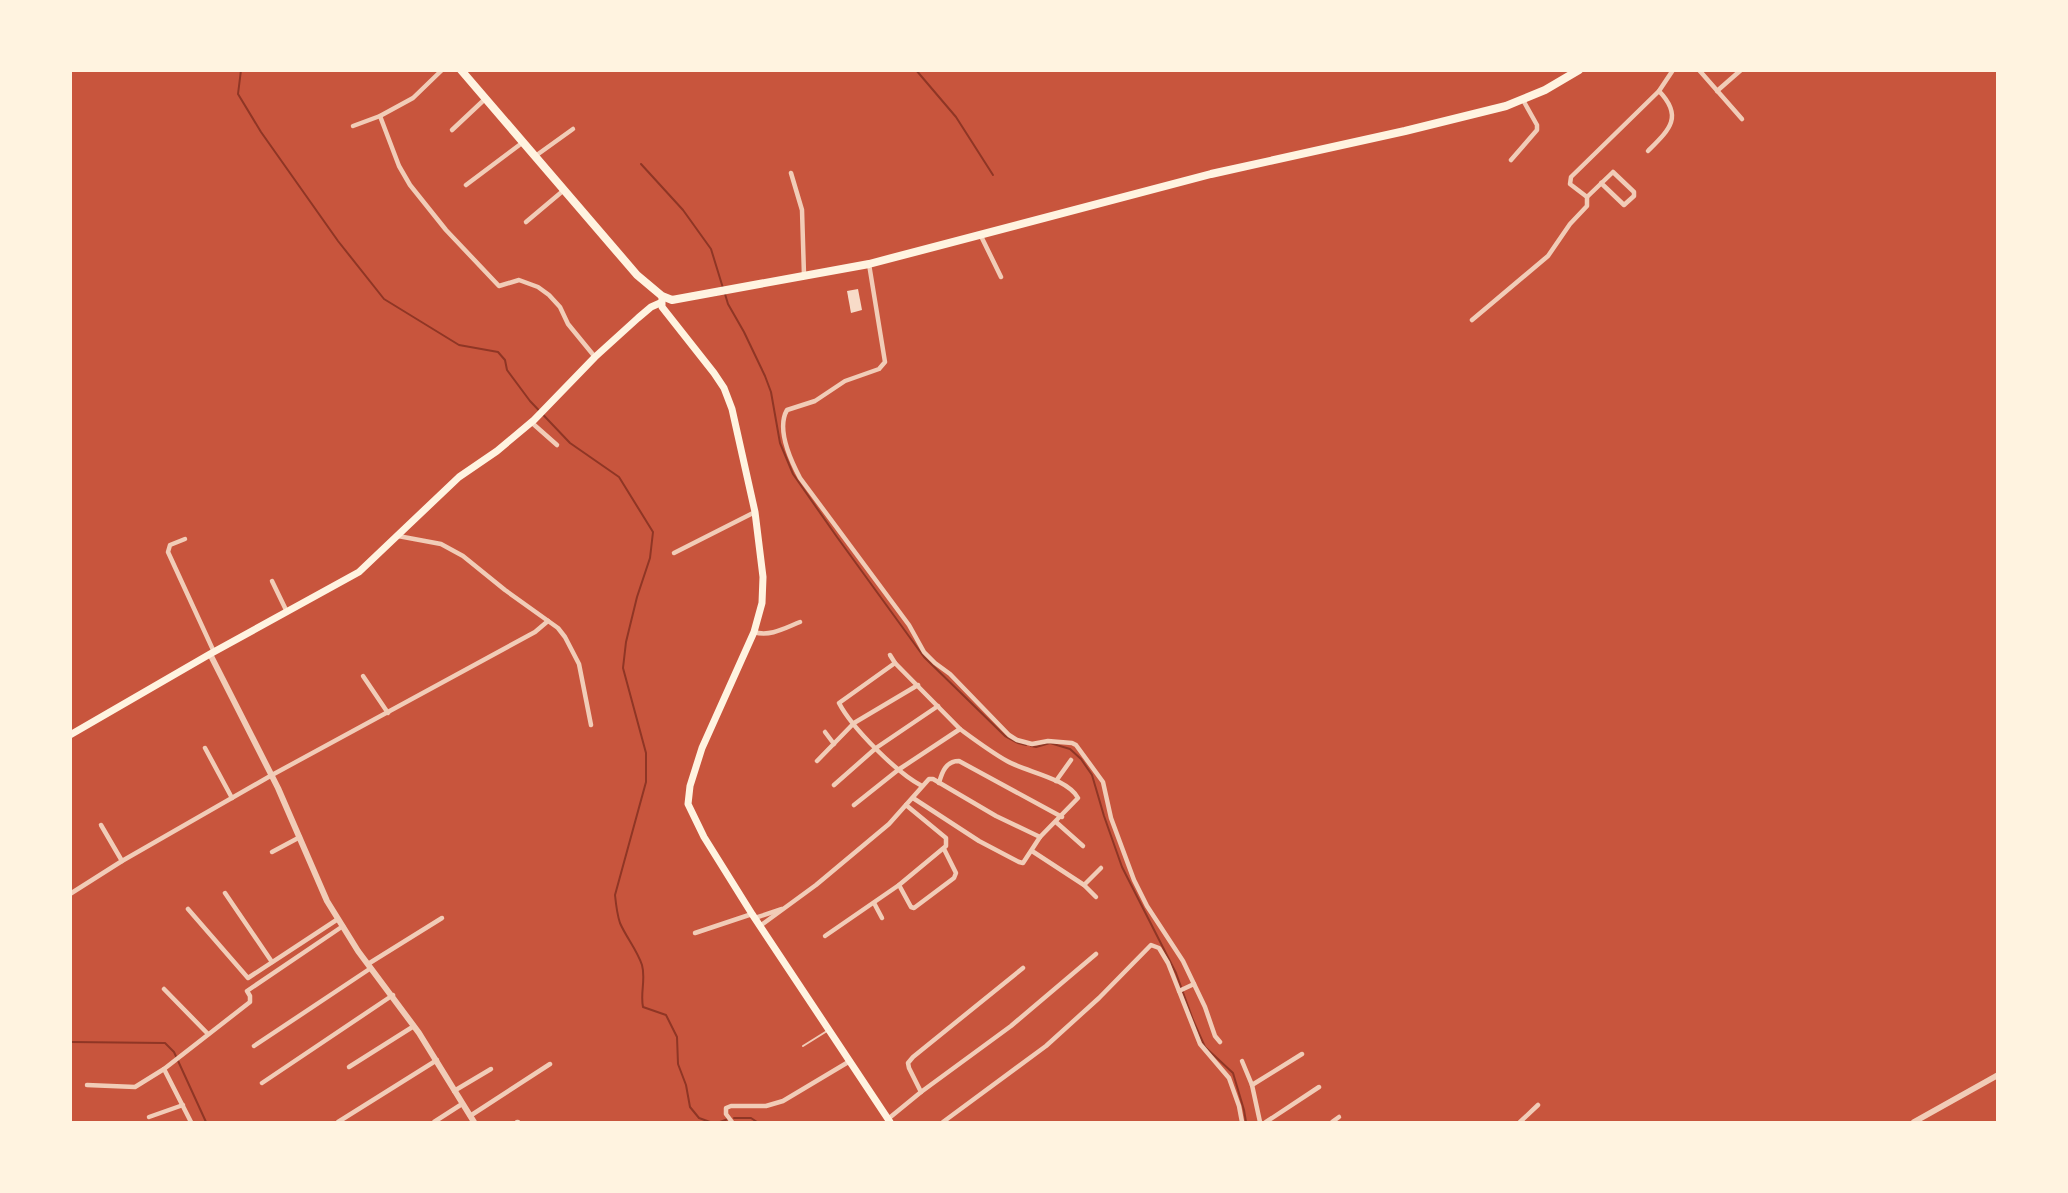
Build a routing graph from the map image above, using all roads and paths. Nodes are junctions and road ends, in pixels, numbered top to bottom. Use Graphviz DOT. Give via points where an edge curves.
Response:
graph roads {
  1 [pos="442,70"];
  2 [pos="461,70"];
  3 [pos="1579,70"];
  4 [pos="1673,70"];
  5 [pos="1699,70"];
  6 [pos="1741,70"];
  7 [pos="1659,91"];
  8 [pos="1717,91"];
  9 [pos="485,99"];
  10 [pos="1523,100"];
  11 [pos="380,116"];
  12 [pos="1742,119"];
  13 [pos="353,126"];
  14 [pos="573,129"];
  15 [pos="452,130"];
  16 [pos="522,144"];
  17 [pos="1648,152"];
  18 [pos="534,157"];
  19 [pos="1511,160"];
  20 [pos="791,173"];
  21 [pos="1601,183"];
  22 [pos="466,185"];
  23 [pos="564,190"];
  24 [pos="1587,197"];
  25 [pos="526,222"];
  26 [pos="980,234"];
  27 [pos="869,264"];
  28 [pos="804,275"];
  29 [pos="1001,277"];
  30 [pos="661,300"];
  31 [pos="1472,320"];
  32 [pos="595,357"];
  33 [pos="533,421"];
  34 [pos="557,445"];
  35 [pos="755,512"];
  36 [pos="398,536"];
  37 [pos="185,539"];
  38 [pos="674,553"];
  39 [pos="272,580"];
  40 [pos="287,612"];
  41 [pos="548,621"];
  42 [pos="800,622"];
  43 [pos="754,632"];
  44 [pos="212,653"];
  45 [pos="890,655"];
  46 [pos="895,663"];
  47 [pos="363,676"];
  48 [pos="918,685"];
  49 [pos="938,706"];
  50 [pos="388,713"];
  51 [pos="854,723"];
  52 [pos="591,725"];
  53 [pos="960,729"];
  54 [pos="825,732"];
  55 [pos="70,735"];
  56 [pos="834,744"];
  57 [pos="205,748"];
  58 [pos="876,748"];
  59 [pos="1071,760"];
  60 [pos="817,761"];
  61 [pos="898,770"];
  62 [pos="272,776"];
  63 [pos="1056,781"];
  64 [pos="939,783"];
  65 [pos="834,785"];
  66 [pos="922,786"];
  67 [pos="232,798"];
  68 [pos="913,798"];
  69 [pos="906,805"];
  70 [pos="854,806"];
  71 [pos="1062,816"];
  72 [pos="1056,822"];
  73 [pos="101,825"];
  74 [pos="300,837"];
  75 [pos="1040,837"];
  76 [pos="1083,846"];
  77 [pos="944,849"];
  78 [pos="1032,851"];
  79 [pos="272,852"];
  80 [pos="122,861"];
  81 [pos="1101,868"];
  82 [pos="899,885"];
  83 [pos="1084,885"];
  84 [pos="225,893"];
  85 [pos="70,894"];
  86 [pos="1096,897"];
  87 [pos="874,903"];
  88 [pos="784,908"];
  89 [pos="188,909"];
  90 [pos="754,916"];
  91 [pos="442,918"];
  92 [pos="882,918"];
  93 [pos="338,919"];
  94 [pos="343,926"];
  95 [pos="760,926"];
  96 [pos="694,933"];
  97 [pos="825,936"];
  98 [pos="1096,954"];
  99 [pos="272,962"];
  100 [pos="370,966"];
  101 [pos="1023,968"];
  102 [pos="1194,984"];
  103 [pos="164,990"];
  104 [pos="1179,991"];
  105 [pos="393,995"];
  106 [pos="414,1026"];
  107 [pos="829,1030"];
  108 [pos="208,1034"];
  109 [pos="1220,1042"];
  110 [pos="254,1046"];
  111 [pos="803,1046"];
  112 [pos="1302,1054"];
  113 [pos="437,1060"];
  114 [pos="850,1061"];
  115 [pos="1242,1061"];
  116 [pos="550,1065"];
  117 [pos="348,1067"];
  118 [pos="491,1068"];
  119 [pos="164,1069"];
  120 [pos="1998,1074"];
  121 [pos="262,1083"];
  122 [pos="87,1085"];
  123 [pos="1252,1085"];
  124 [pos="1318,1087"];
  125 [pos="454,1091"];
  126 [pos="921,1092"];
  127 [pos="462,1104"];
  128 [pos="1538,1104"];
  129 [pos="183,1105"];
  130 [pos="470,1116"];
  131 [pos="1339,1116"];
  132 [pos="149,1117"];
  133 [pos="889,1121"];
  134 [pos="191,1122"];
  135 [pos="338,1122"];
  136 [pos="434,1122"];
  137 [pos="474,1122"];
  138 [pos="732,1122"];
  139 [pos="943,1122"];
  140 [pos="1242,1122"];
  141 [pos="1260,1122"];
  142 [pos="1266,1122"];
  143 [pos="1332,1122"];
  144 [pos="1520,1122"];
  145 [pos="1914,1122"];
  1 -- 11 [label="street" via="413,98"];
  2 -- 9 [label="highway"];
  3 -- 10 [label="highway"];
  4 -- 7 [label="street"];
  5 -- 8 [label="street"];
  6 -- 8 [label="street"];
  7 -- 17 [label="street" via="1671,106 1673,116"];
  7 -- 24 [label="street" via="1571,177 1570,184"];
  8 -- 12 [label="street"];
  9 -- 15 [label="street"];
  9 -- 16 [label="highway"];
  10 -- 19 [label="street" via="1537,130"];
  10 -- 26 [label="highway"];
  11 -- 13 [label="street"];
  11 -- 32 [label="street" via="399,166 446,230 499,286 519,280 549,295"];
  14 -- 18 [label="street"];
  16 -- 18 [label="highway"];
  16 -- 22 [label="street"];
  18 -- 23 [label="highway"];
  20 -- 28 [label="street" via="802,210"];
  21 -- 21 [label="street" via="1614,172 1634,196 1624,205"];
  21 -- 24 [label="street"];
  23 -- 25 [label="street"];
  23 -- 30 [label="highway"];
  24 -- 31 [label="street" via="1587,206 1553,250"];
  26 -- 27 [label="highway"];
  26 -- 29 [label="street"];
  27 -- 28 [label="highway"];
  27 -- 102 [label="street" via="885,362 879,369 845,381 815,401 784,412 791,460 924,652 1009,735 1032,744 1072,743 1083,753 1103,782 1111,818 1134,880"];
  28 -- 30 [label="highway"];
  30 -- 32 [label="main road"];
  30 -- 35 [label="main road" via="724,388 736,420"];
  32 -- 33 [label="main road"];
  33 -- 34 [label="street"];
  33 -- 36 [label="main road" via="459,477"];
  35 -- 38 [label="street"];
  35 -- 43 [label="main road" via="763,590"];
  36 -- 40 [label="main road" via="359,572"];
  36 -- 41 [label="street" via="441,544 464,556"];
  37 -- 44 [label="street" via="170,545 168,552"];
  39 -- 40 [label="street"];
  40 -- 44 [label="main road"];
  41 -- 50 [label="street" via="535,632"];
  41 -- 52 [label="street" via="566,637 579,664"];
  42 -- 43 [label="street" via="775,632"];
  43 -- 90 [label="main road" via="702,748 687,797 704,837"];
  44 -- 55 [label="main road"];
  44 -- 62 [label="street"];
  45 -- 46 [label="street"];
  46 -- 48 [label="street"];
  46 -- 51 [label="street" via="840,701"];
  47 -- 50 [label="street"];
  48 -- 49 [label="street"];
  48 -- 51 [label="street"];
  49 -- 53 [label="street"];
  49 -- 58 [label="street"];
  50 -- 62 [label="street"];
  51 -- 56 [label="street"];
  51 -- 58 [label="street"];
  53 -- 61 [label="street"];
  53 -- 63 [label="street" via="1007,762"];
  54 -- 56 [label="street"];
  56 -- 60 [label="street"];
  57 -- 67 [label="street"];
  58 -- 61 [label="street"];
  58 -- 65 [label="street"];
  59 -- 63 [label="street"];
  61 -- 66 [label="street"];
  61 -- 70 [label="street"];
  62 -- 67 [label="street"];
  62 -- 74 [label="street"];
  63 -- 71 [label="street" via="1078,798"];
  64 -- 66 [label="street" via="931,779"];
  64 -- 71 [label="street" via="947,765 959,761"];
  64 -- 75 [label="street"];
  66 -- 68 [label="street"];
  67 -- 80 [label="street"];
  68 -- 69 [label="street"];
  68 -- 78 [label="street" via="1019,862"];
  69 -- 77 [label="street" via="946,838"];
  69 -- 88 [label="street" via="889,824"];
  71 -- 72 [label="street"];
  72 -- 75 [label="street"];
  72 -- 76 [label="street"];
  73 -- 80 [label="street"];
  74 -- 79 [label="street"];
  74 -- 93 [label="street"];
  75 -- 78 [label="street"];
  77 -- 82 [label="street"];
  77 -- 82 [label="street" via="956,873 954,878 913,908"];
  78 -- 83 [label="street"];
  80 -- 85 [label="street"];
  81 -- 83 [label="street"];
  82 -- 87 [label="street"];
  83 -- 86 [label="street"];
  84 -- 99 [label="street"];
  87 -- 92 [label="street"];
  87 -- 97 [label="street"];
  88 -- 90 [label="street"];
  88 -- 95 [label="street"];
  89 -- 99 [label="street" via="249,978"];
  90 -- 95 [label="main road"];
  90 -- 96 [label="street"];
  91 -- 100 [label="street"];
  93 -- 94 [label="street"];
  93 -- 99 [label="street"];
  94 -- 100 [label="street"];
  94 -- 108 [label="street" via="247,991 250,1002"];
  95 -- 107 [label="main road"];
  98 -- 126 [label="street" via="1011,1026"];
  100 -- 105 [label="street"];
  100 -- 110 [label="street"];
  101 -- 126 [label="street" via="908,1063"];
  102 -- 104 [label="street"];
  102 -- 109 [label="street"];
  103 -- 108 [label="street"];
  104 -- 139 [label="street" via="1159,948 1148,946 1046,1046"];
  104 -- 140 [label="street" via="1200,1044 1229,1078"];
  105 -- 106 [label="street"];
  105 -- 121 [label="street"];
  106 -- 113 [label="street"];
  106 -- 117 [label="street"];
  107 -- 111 [label="lane"];
  107 -- 114 [label="main road"];
  108 -- 119 [label="street"];
  112 -- 123 [label="street"];
  113 -- 125 [label="street"];
  113 -- 135 [label="street"];
  114 -- 133 [label="main road"];
  114 -- 138 [label="street" via="783,1101 726,1108"];
  115 -- 123 [label="street"];
  116 -- 130 [label="street"];
  118 -- 125 [label="street"];
  119 -- 122 [label="street" via="135,1087"];
  119 -- 129 [label="street"];
  120 -- 145 [label="street"];
  123 -- 141 [label="street"];
  124 -- 142 [label="street"];
  125 -- 127 [label="street"];
  126 -- 133 [label="street"];
  127 -- 130 [label="street"];
  127 -- 136 [label="street"];
  128 -- 144 [label="street"];
  129 -- 132 [label="street"];
  129 -- 134 [label="street"];
  130 -- 137 [label="street"];
  131 -- 143 [label="street"];
}
